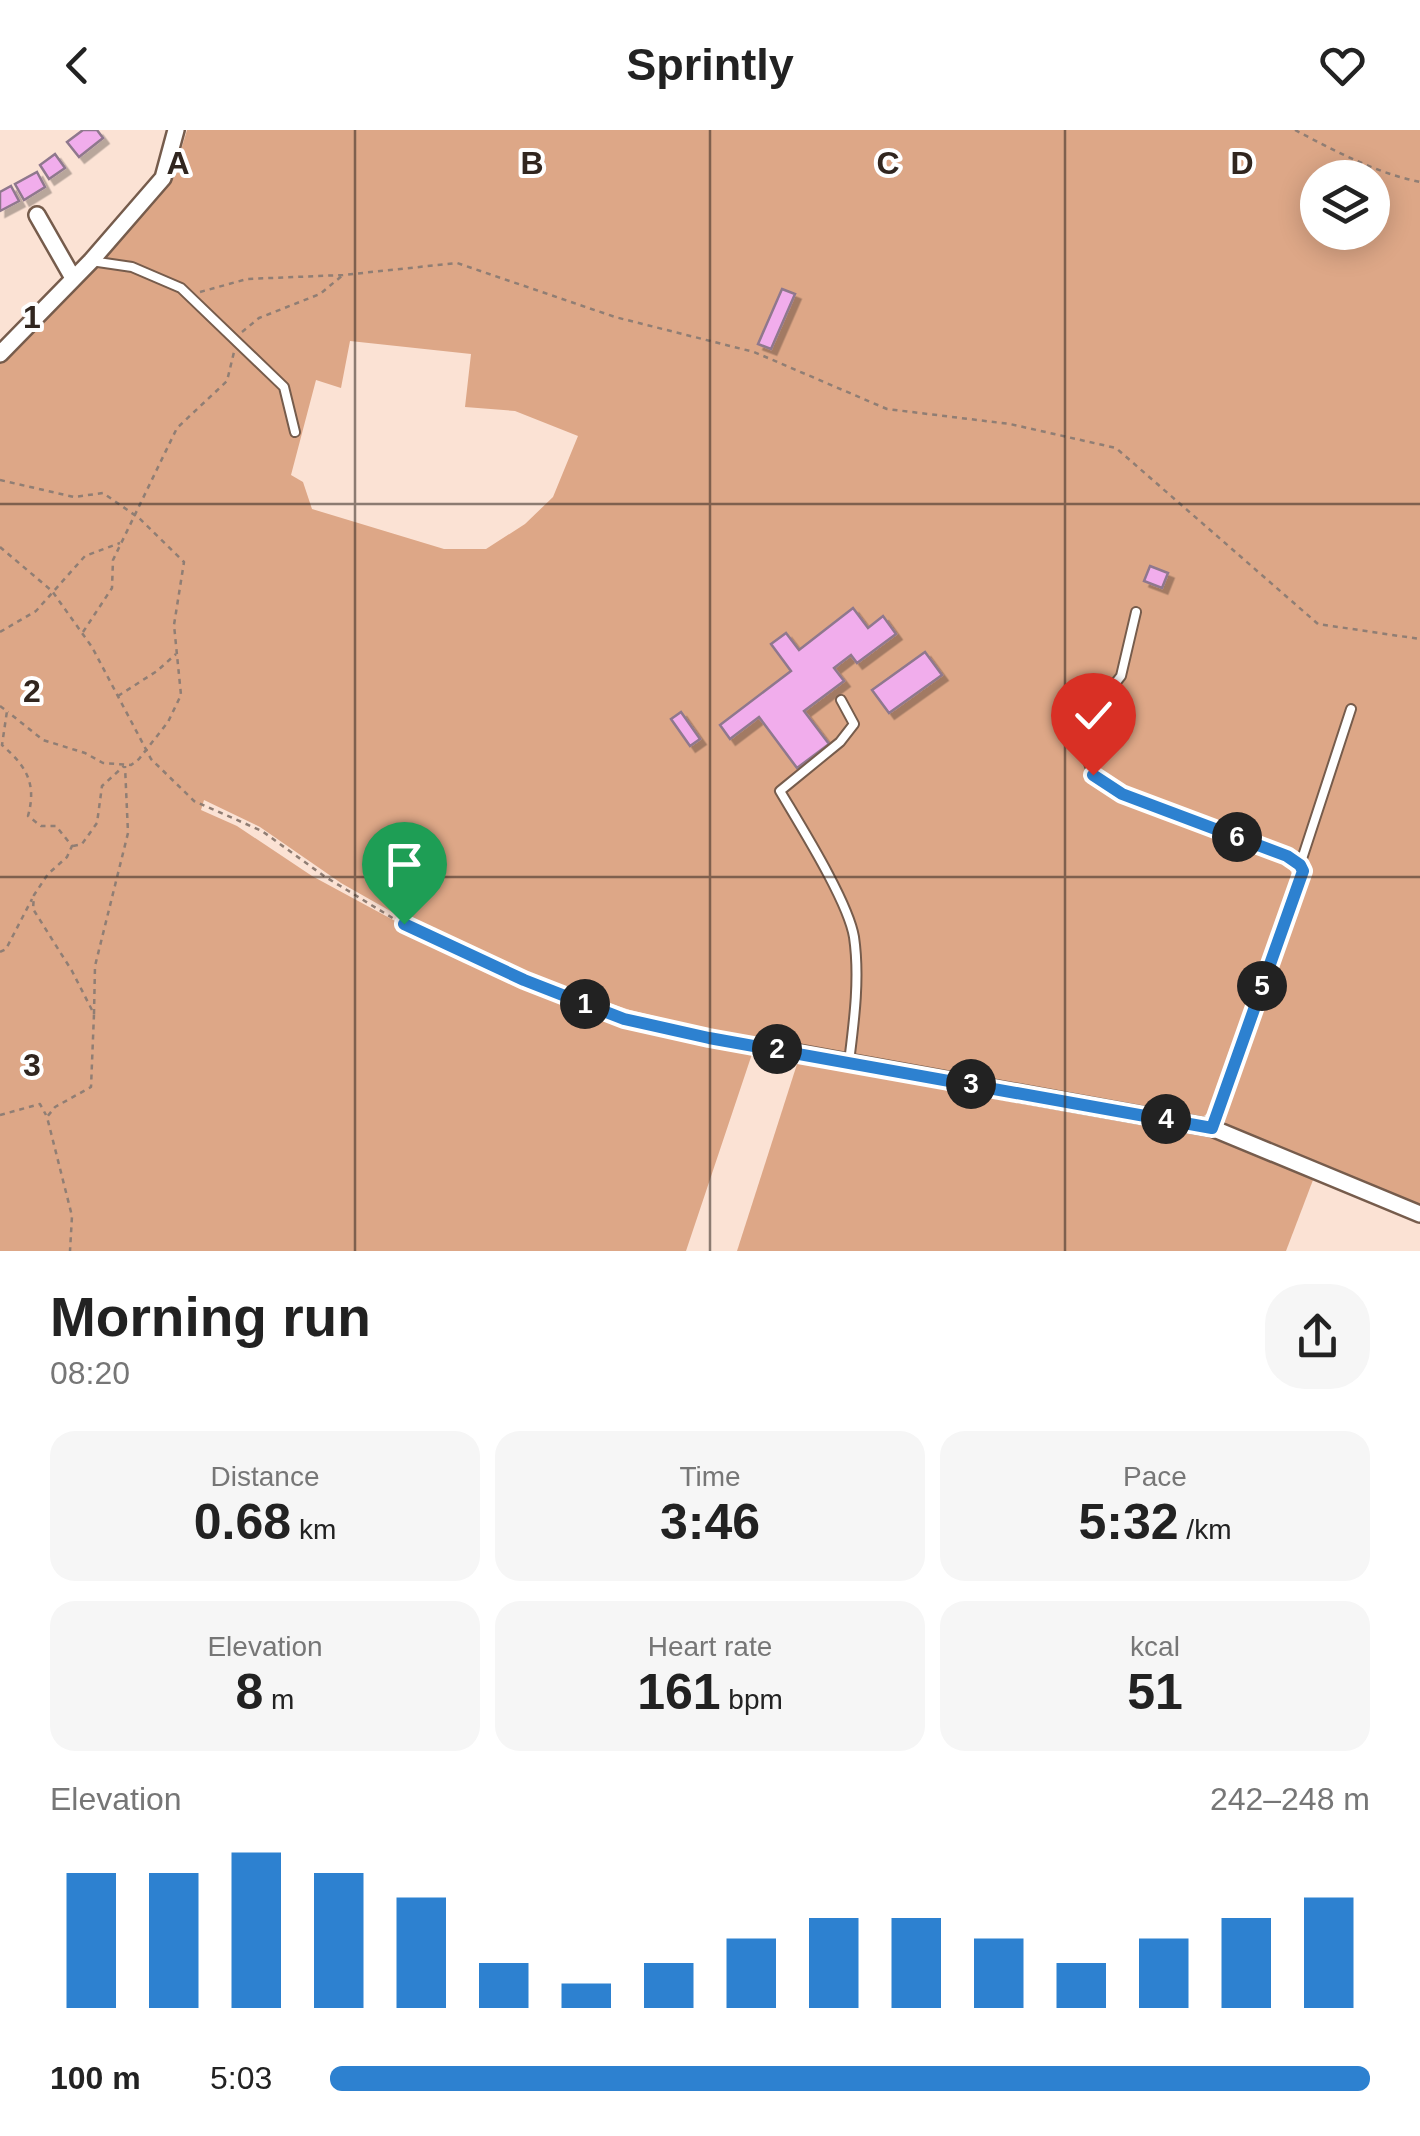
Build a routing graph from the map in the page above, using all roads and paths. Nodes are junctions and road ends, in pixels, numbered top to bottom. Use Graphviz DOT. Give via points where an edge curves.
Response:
graph roads {
  1 [pos="176,130"];
  2 [pos="1295,130"];
  3 [pos="1420,182"];
  4 [pos="38,215"];
  5 [pos="90,261"];
  6 [pos="343,275"];
  7 [pos="74,278"];
  8 [pos="188,294"];
  9 [pos="236,338"];
  10 [pos="0,354"];
  11 [pos="295,432"];
  12 [pos="0,480"];
  13 [pos="134,516"];
  14 [pos="121,542"];
  15 [pos="0,547"];
  16 [pos="52,591"];
  17 [pos="1136,612"];
  18 [pos="0,632"];
  19 [pos="82,633"];
  20 [pos="1420,640"];
  21 [pos="177,654"];
  22 [pos="116,697"];
  23 [pos="841,700"];
  24 [pos="0,706"];
  25 [pos="1351,709"];
  26 [pos="7,711"];
  27 [pos="146,751"];
  28 [pos="125,764"];
  29 [pos="72,846"];
  30 [pos="1300,865"];
  31 [pos="34,895"];
  32 [pos="0,952"];
  33 [pos="94,1014"];
  34 [pos="798,1053"];
  35 [pos="849,1062"];
  36 [pos="0,1115"];
  37 [pos="47,1117"];
  38 [pos="1212,1128"];
  39 [pos="1420,1214"];
  40 [pos="70,1251"];
  1 -- 5 [label="street" via="163,178"];
  2 -- 3 [label="path"];
  4 -- 7 [label="street"];
  5 -- 7 [label="street"];
  5 -- 8 [label="lane" via="132,267"];
  6 -- 8 [label="path" via="247,280"];
  6 -- 9 [label="path" via="320,294 259,318"];
  6 -- 20 [label="path" via="457,264 615,317 754,352 888,409 1010,424 1116,448 1318,624"];
  7 -- 10 [label="street"];
  8 -- 9 [label="lane"];
  9 -- 11 [label="lane" via="284,387"];
  9 -- 13 [label="path" via="228,381 177,428"];
  12 -- 13 [label="path" via="74,497 103,493"];
  13 -- 14 [label="path"];
  13 -- 21 [label="path" via="184,562 174,625"];
  14 -- 16 [label="path" via="85,556"];
  14 -- 19 [label="path" via="112,560 112,588"];
  15 -- 16 [label="path"];
  16 -- 18 [label="path" via="36,611"];
  16 -- 19 [label="path"];
  17 -- 30 [label="lane" via="1121,676 1093,711 1082,744 1093,775 1122,794"];
  19 -- 22 [label="path"];
  21 -- 22 [label="path"];
  21 -- 27 [label="path" via="181,696"];
  22 -- 27 [label="path"];
  23 -- 35 [label="lane" via="854,724 780,790 854,935"];
  24 -- 26 [label="path"];
  25 -- 30 [label="lane"];
  26 -- 28 [label="path" via="42,740"];
  26 -- 29 [label="path" via="2,745 32,783 28,816 41,826 56,826"];
  27 -- 28 [label="path"];
  27 -- 34 [label="path" via="194,802 262,832 404,924 524,980 624,1019"];
  28 -- 29 [label="path" via="102,786 97,823 82,844"];
  28 -- 33 [label="path" via="128,833 95,966"];
  29 -- 31 [label="path"];
  30 -- 38 [label="lane"];
  31 -- 32 [label="path"];
  31 -- 33 [label="path" via="34,909"];
  33 -- 37 [label="path" via="90,1087"];
  34 -- 35 [label="street"];
  35 -- 38 [label="street"];
  36 -- 37 [label="path" via="40,1104"];
  37 -- 40 [label="path" via="72,1216"];
  38 -- 39 [label="street"];
}
